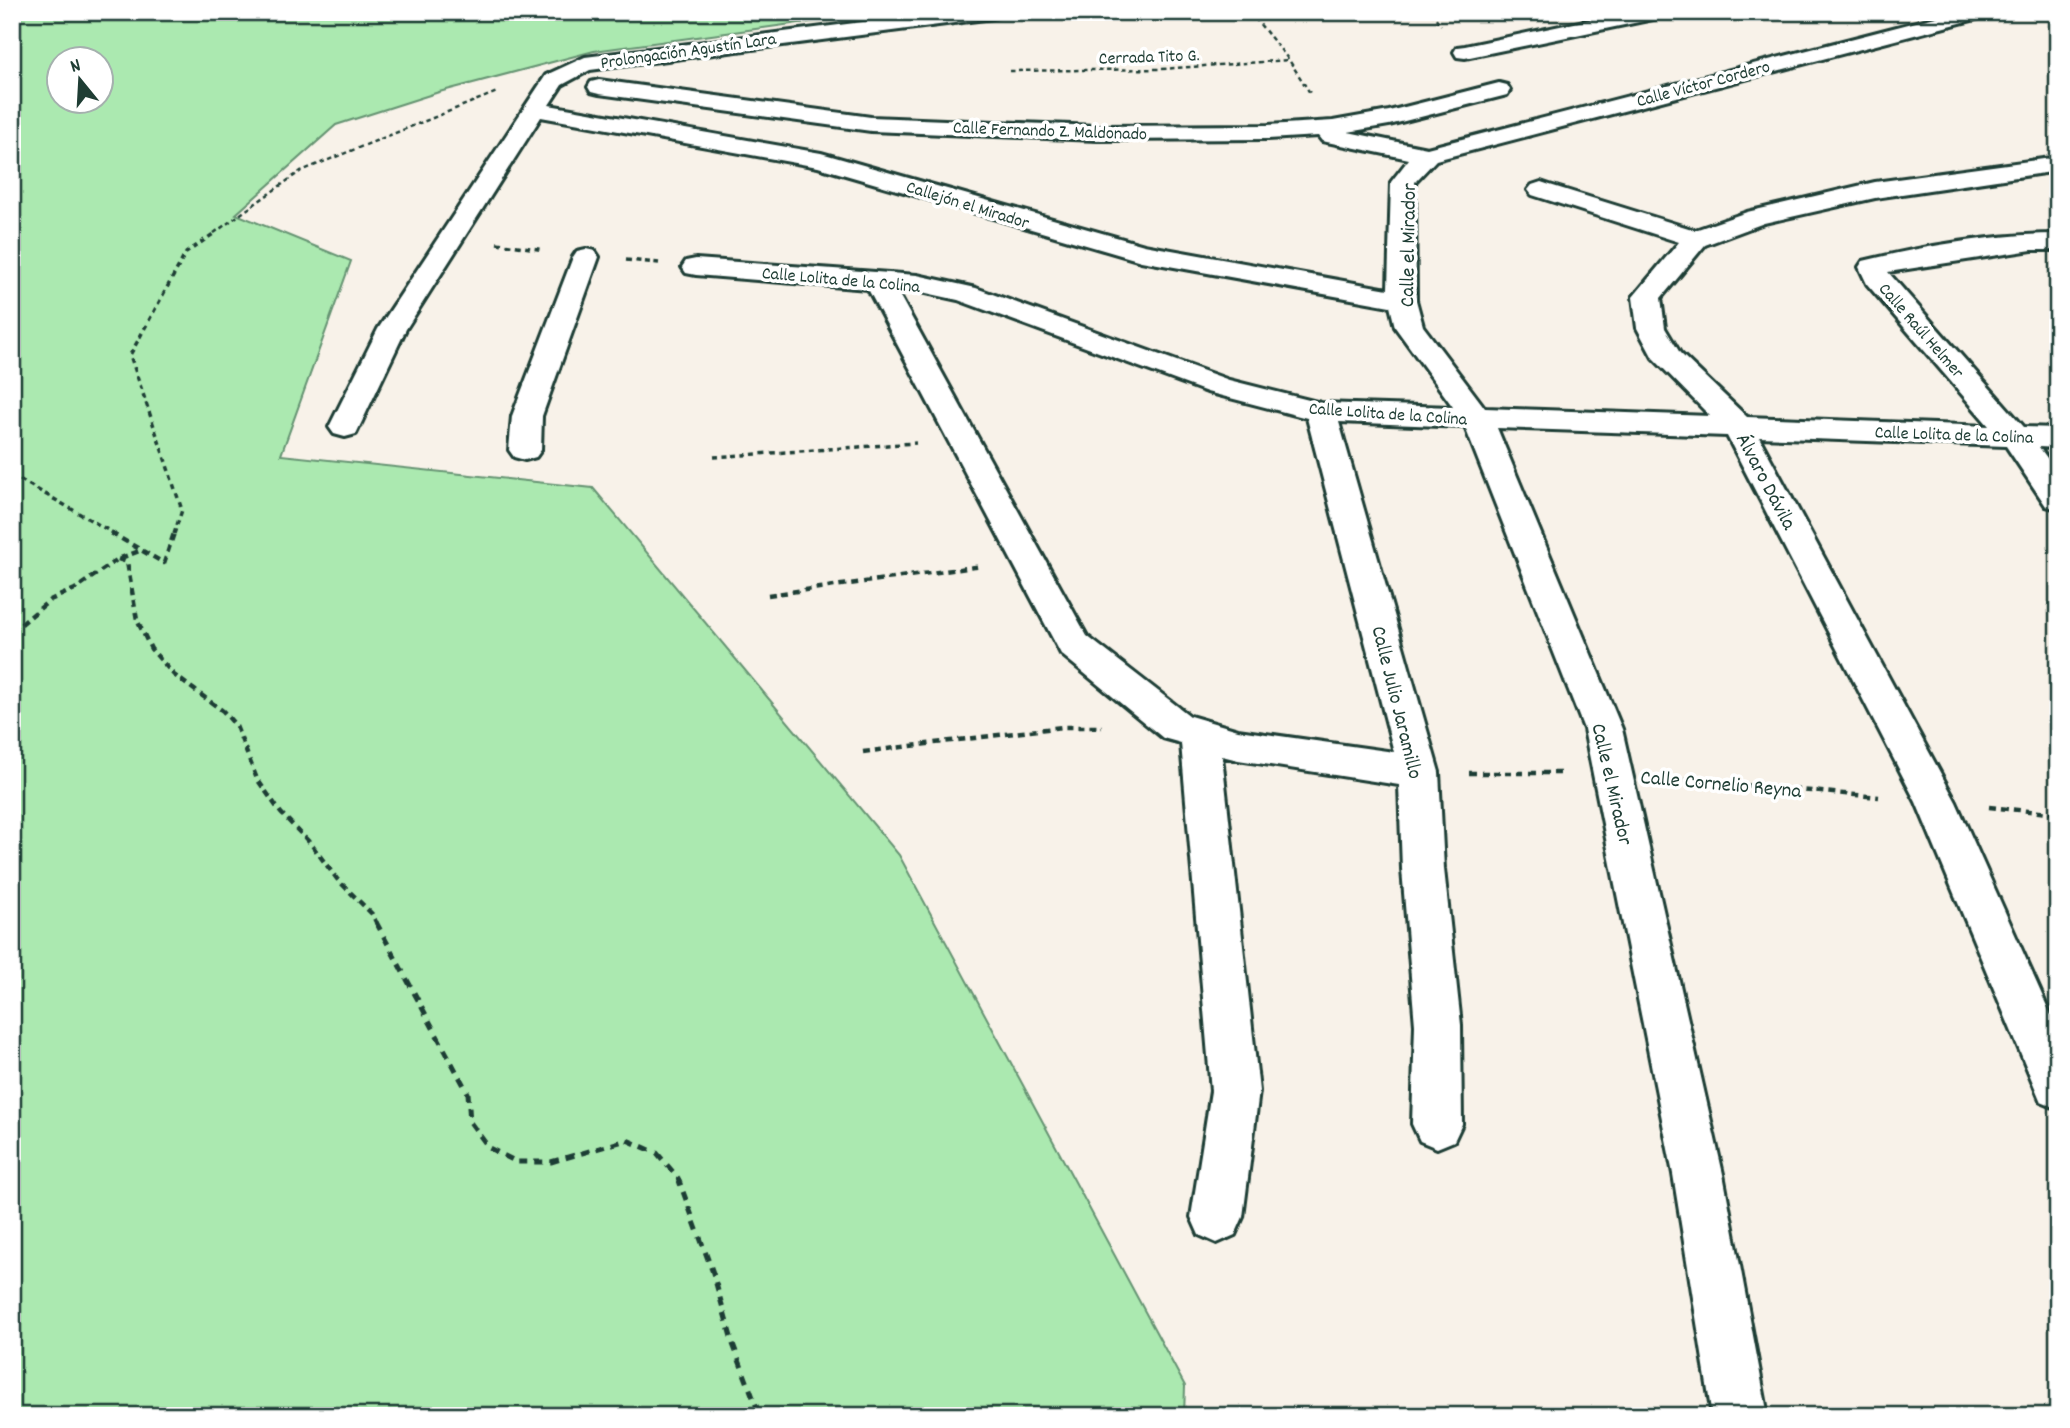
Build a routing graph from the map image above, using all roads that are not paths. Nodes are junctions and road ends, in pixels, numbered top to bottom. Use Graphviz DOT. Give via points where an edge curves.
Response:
graph roads {
  1 [pos="993,12"];
  2 [pos="1658,12"];
  3 [pos="1980,12"];
  4 [pos="1864,20"];
  5 [pos="1884,36"];
  6 [pos="1465,52"];
  7 [pos="599,87"];
  8 [pos="1499,90"];
  9 [pos="534,108"];
  10 [pos="1304,131"];
  11 [pos="1427,155"];
  12 [pos="2058,164"];
  13 [pos="1541,190"];
  14 [pos="1696,239"];
  15 [pos="2045,242"];
  16 [pos="586,257"];
  17 [pos="696,267"];
  18 [pos="2058,267"];
  19 [pos="877,282"];
  20 [pos="1402,300"];
  21 [pos="1321,412"];
  22 [pos="1478,420"];
  23 [pos="1737,425"];
  24 [pos="345,427"];
  25 [pos="2016,437"];
  26 [pos="2058,438"];
  27 [pos="525,450"];
  28 [pos="2058,498"];
  29 [pos="1188,731"];
  30 [pos="1419,772"];
  31 [pos="2058,1086"];
  32 [pos="1437,1124"];
  33 [pos="1217,1217"];
  34 [pos="1740,1416"];
  1 -- 9 [label="street, Prolongación Agustín Lara" via="585,64 554,80"];
  2 -- 6 [label="street"];
  3 -- 5 [label="street, Calle Víctor Cordero"];
  4 -- 5 [label="street"];
  5 -- 11 [label="street, Calle Víctor Cordero"];
  7 -- 10 [label="street, Calle Fernando Z. Maldonado" via="871,124 1097,133"];
  8 -- 10 [label="street, Calle Fernando Z. Maldonado" via="1390,118"];
  9 -- 20 [label="street, Callejón el Mirador" via="821,160 1141,253"];
  9 -- 24 [label="street" via="392,328"];
  10 -- 11 [label="street"];
  11 -- 20 [label="street, Calle el Mirador" via="1403,182"];
  12 -- 14 [label="street, Álvaro Dávila" via="1875,190 1756,217"];
  13 -- 14 [label="street"];
  14 -- 23 [label="street, Álvaro Dávila" via="1647,297 1651,328 1668,358"];
  15 -- 18 [label="street"];
  15 -- 25 [label="street, Calle Raúl Helmer" via="1909,258 1872,267"];
  16 -- 27 [label="street" via="527,416"];
  17 -- 19 [label="street, Calle Lolita de la Colina"];
  19 -- 21 [label="street, Calle Lolita de la Colina" via="917,283 965,294 1218,386"];
  19 -- 29 [label="street" via="1074,645"];
  20 -- 22 [label="street, Calle el Mirador" via="1409,327"];
  21 -- 22 [label="street, Calle Lolita de la Colina"];
  21 -- 30 [label="street, Calle Julio Jaramillo"];
  22 -- 23 [label="street, Calle Lolita de la Colina"];
  22 -- 34 [label="street, Calle el Mirador" via="1602,729 1698,1174"];
  23 -- 25 [label="street, Calle Lolita de la Colina"];
  23 -- 31 [label="street, Álvaro Dávila" via="1936,802"];
  25 -- 26 [label="street, Calle Lolita de la Colina"];
  25 -- 28 [label="street"];
  29 -- 30 [label="street" via="1252,747"];
  29 -- 33 [label="street" via="1234,1091"];
  30 -- 32 [label="street, Calle Julio Jaramillo" via="1438,1025"];
}
